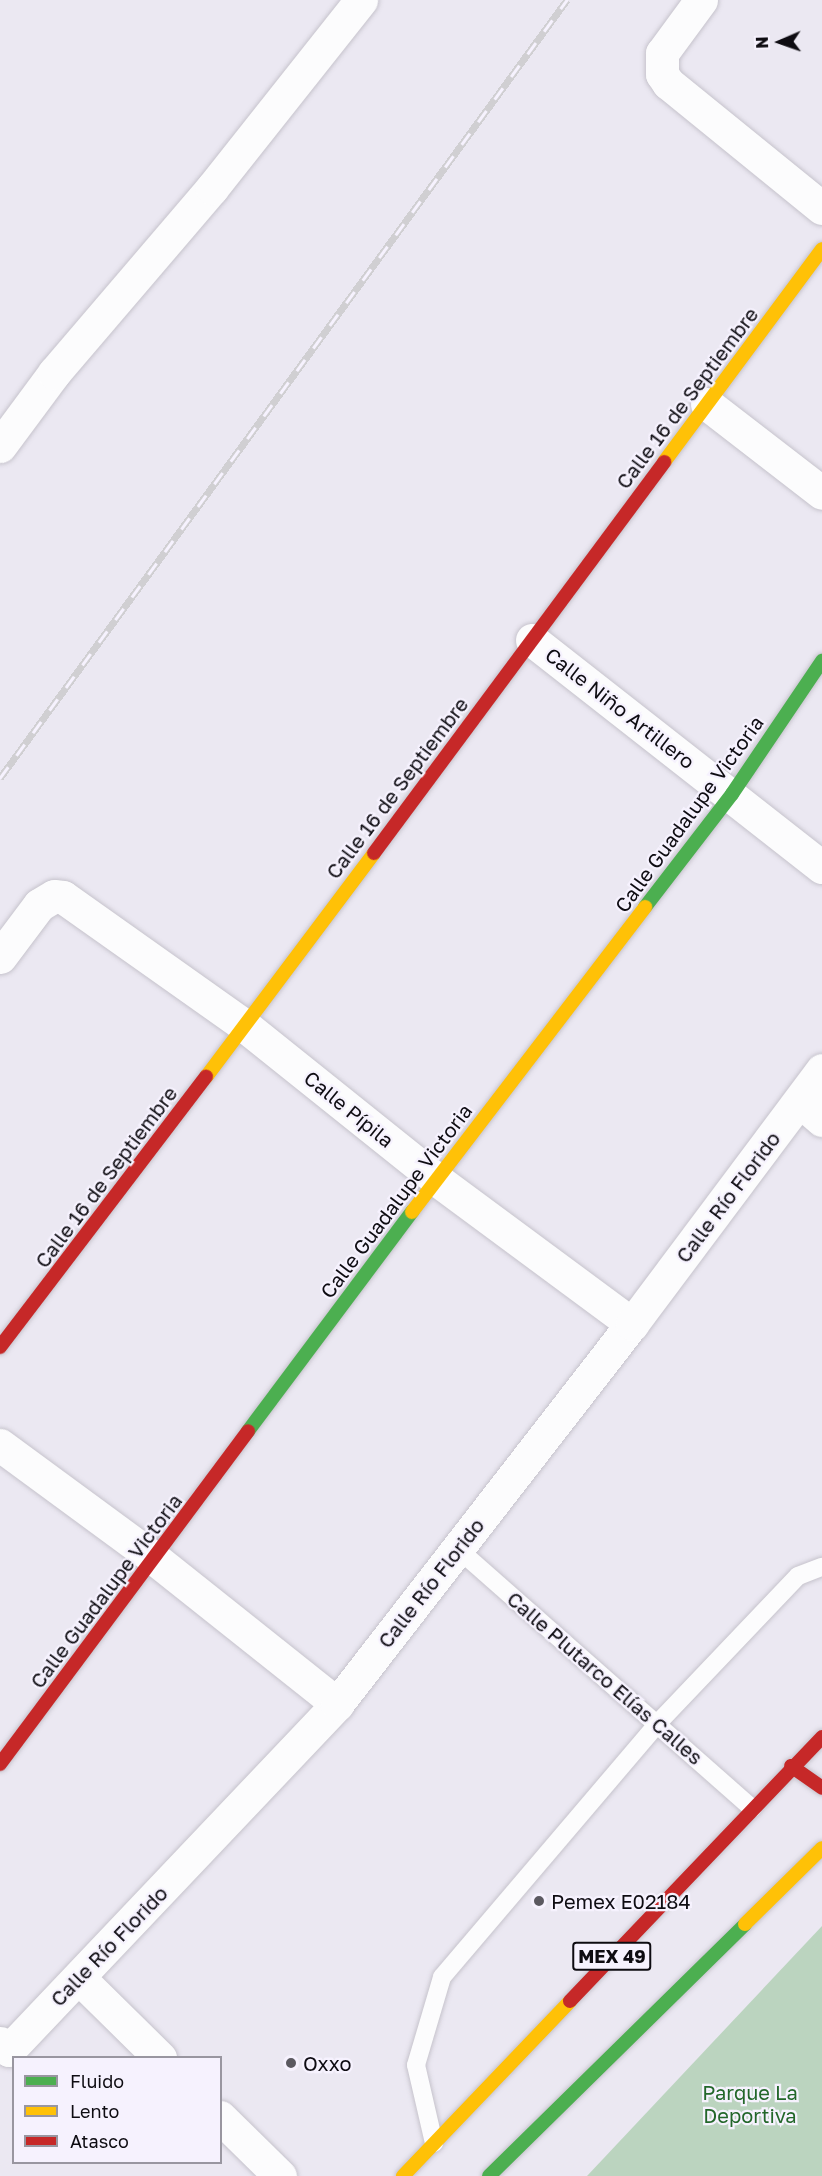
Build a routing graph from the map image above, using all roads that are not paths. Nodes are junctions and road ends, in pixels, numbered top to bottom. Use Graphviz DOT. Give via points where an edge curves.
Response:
graph roads {
  1 [pos="362,0"];
  2 [pos="701,0"];
  3 [pos="822,208"];
  4 [pos="822,249"];
  5 [pos="707,404"];
  6 [pos="0,446"];
  7 [pos="822,494"];
  8 [pos="532,640"];
  9 [pos="822,661"];
  10 [pos="732,794"];
  11 [pos="822,867"];
  12 [pos="0,957"];
  13 [pos="245,1026"];
  14 [pos="822,1070"];
  15 [pos="811,1110"];
  16 [pos="436,1179"];
  17 [pos="632,1324"];
  18 [pos="0,1347"];
  19 [pos="0,1444"];
  20 [pos="458,1549"];
  21 [pos="155,1559"];
  22 [pos="822,1567"];
  23 [pos="337,1704"];
  24 [pos="657,1724"];
  25 [pos="822,1737"];
  26 [pos="0,1764"];
  27 [pos="791,1766"];
  28 [pos="822,1788"];
  29 [pos="752,1808"];
  30 [pos="822,1848"];
  31 [pos="79,1978"];
  32 [pos="3,2051"];
  33 [pos="158,2056"];
  34 [pos="222,2119"];
  35 [pos="434,2143"];
  36 [pos="280,2176"];
  37 [pos="403,2176"];
  38 [pos="489,2176"];
  1 -- 6 [label="street" via="212,188 54,373"];
  2 -- 3 [label="street" via="662,53 660,64 668,83"];
  4 -- 5 [label="main road, Calle 16 de Septiembre"];
  5 -- 7 [label="street"];
  5 -- 8 [label="main road, Calle 16 de Septiembre"];
  8 -- 10 [label="street, Calle Niño Artillero"];
  8 -- 13 [label="main road, Calle 16 de Septiembre"];
  9 -- 10 [label="main road, Calle Guadalupe Victoria"];
  10 -- 11 [label="street, Calle Niño Artillero"];
  10 -- 16 [label="main road, Calle Guadalupe Victoria"];
  12 -- 13 [label="street, Calle Pípila" via="39,905 54,896 63,897"];
  13 -- 16 [label="street, Calle Pípila"];
  13 -- 18 [label="main road, Calle 16 de Septiembre"];
  14 -- 15 [label="street, Calle Río Florido"];
  15 -- 17 [label="street, Calle Río Florido"];
  16 -- 17 [label="street, Calle Pípila"];
  16 -- 21 [label="main road, Calle Guadalupe Victoria"];
  17 -- 20 [label="street, Calle Río Florido"];
  19 -- 21 [label="street"];
  20 -- 23 [label="street, Calle Río Florido"];
  20 -- 24 [label="lane, Calle Plutarco Elías Calles"];
  21 -- 23 [label="street"];
  21 -- 26 [label="main road, Calle Guadalupe Victoria"];
  22 -- 24 [label="lane" via="798,1576"];
  23 -- 31 [label="street, Calle Río Florido"];
  24 -- 29 [label="lane, Calle Plutarco Elías Calles"];
  24 -- 35 [label="lane" via="442,1977 416,2065"];
  25 -- 27 [label="main road, MEX 49"];
  27 -- 28 [label="main road"];
  27 -- 29 [label="main road, MEX 49"];
  29 -- 35 [label="main road, MEX 49"];
  30 -- 38 [label="main road"];
  31 -- 32 [label="street, Calle Río Florido"];
  31 -- 33 [label="street"];
  34 -- 36 [label="street"];
  35 -- 37 [label="main road, MEX 49"];
}
